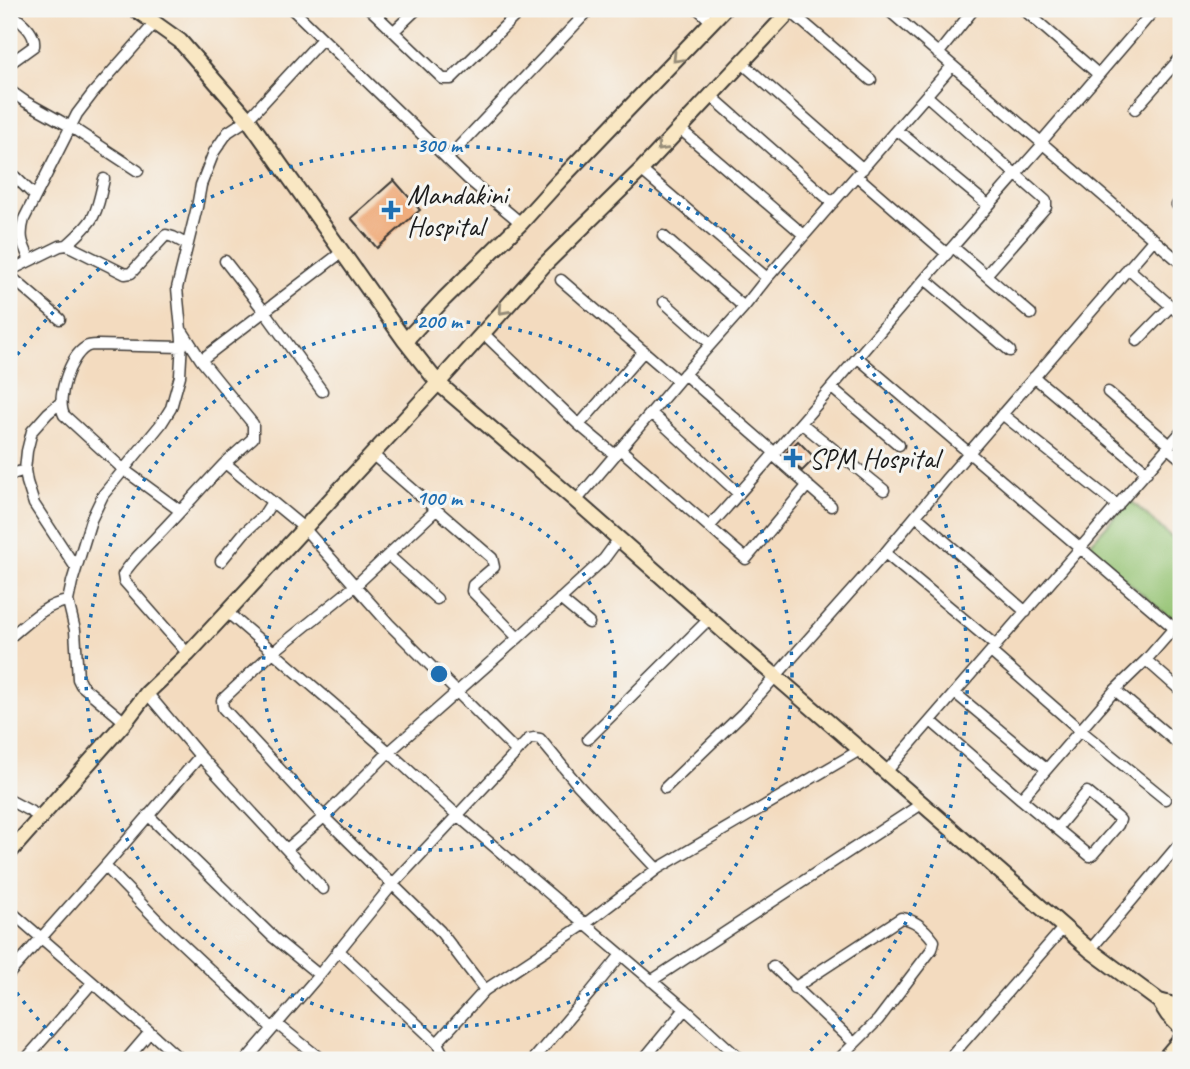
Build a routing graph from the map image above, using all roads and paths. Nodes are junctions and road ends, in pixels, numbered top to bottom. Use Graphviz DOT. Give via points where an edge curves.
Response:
graph roads {
  1 [pos="135,9"];
  2 [pos="292,9"];
  3 [pos="370,9"];
  4 [pos="418,9"];
  5 [pos="590,9"];
  6 [pos="698,9"];
  7 [pos="724,9"];
  8 [pos="887,9"];
  9 [pos="974,9"];
  10 [pos="1023,9"];
  11 [pos="1155,9"];
  12 [pos="517,10"];
  13 [pos="791,10"];
  14 [pos="9,11"];
  15 [pos="1036,13"];
  16 [pos="712,22"];
  17 [pos="155,23"];
  18 [pos="394,31"];
  19 [pos="322,39"];
  20 [pos="938,54"];
  21 [pos="1180,61"];
  22 [pos="741,62"];
  23 [pos="9,64"];
  24 [pos="952,66"];
  25 [pos="1098,74"];
  26 [pos="871,80"];
  27 [pos="9,90"];
  28 [pos="710,95"];
  29 [pos="927,96"];
  30 [pos="1135,110"];
  31 [pos="248,119"];
  32 [pos="71,127"];
  33 [pos="679,128"];
  34 [pos="897,130"];
  35 [pos="1042,143"];
  36 [pos="447,159"];
  37 [pos="9,170"];
  38 [pos="640,170"];
  39 [pos="138,171"];
  40 [pos="860,172"];
  41 [pos="1015,175"];
  42 [pos="104,179"];
  43 [pos="35,196"];
  44 [pos="833,203"];
  45 [pos="988,205"];
  46 [pos="521,223"];
  47 [pos="9,235"];
  48 [pos="804,235"];
  49 [pos="663,236"];
  50 [pos="1154,239"];
  51 [pos="21,240"];
  52 [pos="186,244"];
  53 [pos="67,245"];
  54 [pos="950,250"];
  55 [pos="342,252"];
  56 [pos="30,260"];
  57 [pos="225,261"];
  58 [pos="1181,263"];
  59 [pos="1128,268"];
  60 [pos="9,273"];
  61 [pos="986,275"];
  62 [pos="767,278"];
  63 [pos="925,279"];
  64 [pos="561,280"];
  65 [pos="664,302"];
  66 [pos="1171,306"];
  67 [pos="744,307"];
  68 [pos="264,311"];
  69 [pos="1031,314"];
  70 [pos="1181,316"];
  71 [pos="60,319"];
  72 [pos="181,329"];
  73 [pos="483,333"];
  74 [pos="405,341"];
  75 [pos="1137,341"];
  76 [pos="711,344"];
  77 [pos="182,347"];
  78 [pos="644,351"];
  79 [pos="1010,351"];
  80 [pos="858,358"];
  81 [pos="201,360"];
  82 [pos="1034,377"];
  83 [pos="681,378"];
  84 [pos="438,383"];
  85 [pos="832,388"];
  86 [pos="321,391"];
  87 [pos="1108,392"];
  88 [pos="60,403"];
  89 [pos="651,413"];
  90 [pos="1002,414"];
  91 [pos="801,423"];
  92 [pos="579,425"];
  93 [pos="1181,432"];
  94 [pos="899,445"];
  95 [pos="1169,446"];
  96 [pos="618,452"];
  97 [pos="969,452"];
  98 [pos="372,454"];
  99 [pos="774,454"];
  100 [pos="1181,459"];
  101 [pos="225,463"];
  102 [pos="123,469"];
  103 [pos="25,470"];
  104 [pos="1147,472"];
  105 [pos="9,475"];
  106 [pos="808,485"];
  107 [pos="884,490"];
  108 [pos="739,494"];
  109 [pos="576,501"];
  110 [pos="272,502"];
  111 [pos="831,506"];
  112 [pos="1118,506"];
  113 [pos="436,509"];
  114 [pos="179,510"];
  115 [pos="916,516"];
  116 [pos="709,527"];
  117 [pos="304,528"];
  118 [pos="618,540"];
  119 [pos="1080,550"];
  120 [pos="885,553"];
  121 [pos="388,555"];
  122 [pos="220,561"];
  123 [pos="76,568"];
  124 [pos="355,586"];
  125 [pos="437,599"];
  126 [pos="560,599"];
  127 [pos="68,601"];
  128 [pos="227,612"];
  129 [pos="1026,612"];
  130 [pos="709,619"];
  131 [pos="589,623"];
  132 [pos="1179,623"];
  133 [pos="9,638"];
  134 [pos="518,638"];
  135 [pos="994,649"];
  136 [pos="272,653"];
  137 [pos="188,654"];
  138 [pos="1146,660"];
  139 [pos="775,676"];
  140 [pos="1115,690"];
  141 [pos="1181,691"];
  142 [pos="457,692"];
  143 [pos="147,693"];
  144 [pos="955,693"];
  145 [pos="931,721"];
  146 [pos="125,722"];
  147 [pos="1080,730"];
  148 [pos="588,739"];
  149 [pos="1181,746"];
  150 [pos="860,750"];
  151 [pos="389,752"];
  152 [pos="517,752"];
  153 [pos="200,756"];
  154 [pos="1046,769"];
  155 [pos="886,772"];
  156 [pos="665,788"];
  157 [pos="1021,799"];
  158 [pos="1165,799"];
  159 [pos="9,800"];
  160 [pos="922,803"];
  161 [pos="457,815"];
  162 [pos="149,816"];
  163 [pos="41,817"];
  164 [pos="324,817"];
  165 [pos="1056,828"];
  166 [pos="1181,842"];
  167 [pos="287,849"];
  168 [pos="9,853"];
  169 [pos="105,866"];
  170 [pos="657,869"];
  171 [pos="392,885"];
  172 [pos="323,889"];
  173 [pos="9,910"];
  174 [pos="584,924"];
  175 [pos="1064,927"];
  176 [pos="40,938"];
  177 [pos="338,950"];
  178 [pos="1090,950"];
  179 [pos="620,956"];
  180 [pos="773,966"];
  181 [pos="9,974"];
  182 [pos="319,975"];
  183 [pos="651,981"];
  184 [pos="92,983"];
  185 [pos="794,988"];
  186 [pos="485,990"];
  187 [pos="1159,1001"];
  188 [pos="1181,1007"];
  189 [pos="685,1009"];
  190 [pos="275,1026"];
  191 [pos="1181,1028"];
  192 [pos="150,1032"];
  193 [pos="1181,1039"];
  194 [pos="438,1043"];
  195 [pos="854,1043"];
  196 [pos="25,1060"];
  197 [pos="126,1060"];
  198 [pos="181,1060"];
  199 [pos="246,1060"];
  200 [pos="322,1060"];
  201 [pos="446,1060"];
  202 [pos="533,1060"];
  203 [pos="642,1060"];
  204 [pos="741,1060"];
  205 [pos="838,1060"];
  206 [pos="948,1060"];
  207 [pos="1163,1060"];
  1 -- 17 [label="street"];
  2 -- 19 [label="street"];
  3 -- 18 [label="street"];
  4 -- 18 [label="street"];
  5 -- 36 [label="street"];
  6 -- 16 [label="street"];
  7 -- 16 [label="street"];
  8 -- 20 [label="street"];
  9 -- 20 [label="street"];
  10 -- 15 [label="street"];
  11 -- 25 [label="street"];
  12 -- 18 [label="street" via="451,79 443,79"];
  13 -- 22 [label="street"];
  13 -- 26 [label="street"];
  14 -- 23 [label="street" via="35,41 29,51"];
  15 -- 25 [label="street"];
  16 -- 46 [label="street, one-way"];
  17 -- 31 [label="street" via="180,41"];
  17 -- 32 [label="street" via="93,93"];
  19 -- 31 [label="street"];
  19 -- 36 [label="street"];
  20 -- 24 [label="street"];
  21 -- 30 [label="street"];
  22 -- 28 [label="street"];
  22 -- 40 [label="street"];
  24 -- 29 [label="street"];
  24 -- 35 [label="street"];
  25 -- 35 [label="street"];
  27 -- 32 [label="street"];
  28 -- 33 [label="street"];
  28 -- 44 [label="street"];
  29 -- 34 [label="street"];
  29 -- 41 [label="street"];
  31 -- 52 [label="street" via="229,132 214,152"];
  31 -- 55 [label="street"];
  32 -- 39 [label="street"];
  32 -- 43 [label="street"];
  33 -- 38 [label="street, one-way"];
  33 -- 48 [label="street"];
  34 -- 40 [label="street"];
  34 -- 45 [label="street"];
  35 -- 41 [label="street"];
  35 -- 50 [label="street"];
  36 -- 46 [label="street"];
  37 -- 43 [label="street"];
  38 -- 62 [label="street"];
  38 -- 73 [label="street, one-way"];
  40 -- 44 [label="street"];
  40 -- 54 [label="street"];
  41 -- 45 [label="street"];
  41 -- 61 [label="street" via="1046,201 1046,207"];
  42 -- 53 [label="street" via="92,220"];
  43 -- 51 [label="street" via="20,231"];
  44 -- 48 [label="street"];
  45 -- 54 [label="street"];
  46 -- 74 [label="street"];
  47 -- 51 [label="street"];
  48 -- 62 [label="street"];
  49 -- 67 [label="street"];
  50 -- 58 [label="street"];
  50 -- 59 [label="street"];
  51 -- 56 [label="street"];
  52 -- 53 [label="street" via="166,235 125,274"];
  52 -- 72 [label="street" via="177,288"];
  53 -- 56 [label="street"];
  54 -- 61 [label="street"];
  54 -- 63 [label="street"];
  55 -- 68 [label="street"];
  55 -- 74 [label="street"];
  56 -- 60 [label="street"];
  57 -- 68 [label="street"];
  59 -- 66 [label="street"];
  59 -- 82 [label="street"];
  60 -- 71 [label="street"];
  61 -- 69 [label="street"];
  62 -- 67 [label="street"];
  63 -- 79 [label="street"];
  63 -- 80 [label="street"];
  64 -- 78 [label="street"];
  65 -- 76 [label="street"];
  66 -- 70 [label="street"];
  66 -- 75 [label="street"];
  67 -- 76 [label="street"];
  68 -- 81 [label="street"];
  68 -- 86 [label="street"];
  72 -- 77 [label="street"];
  72 -- 81 [label="street"];
  73 -- 84 [label="street"];
  73 -- 92 [label="street"];
  74 -- 84 [label="street"];
  76 -- 83 [label="street"];
  77 -- 88 [label="street" via="88,346 69,368"];
  77 -- 102 [label="street" via="171,408"];
  78 -- 83 [label="street"];
  78 -- 92 [label="street"];
  80 -- 85 [label="street"];
  80 -- 97 [label="street"];
  81 -- 101 [label="street" via="253,424 253,438"];
  82 -- 90 [label="street"];
  82 -- 104 [label="street"];
  83 -- 89 [label="street"];
  83 -- 99 [label="street"];
  84 -- 98 [label="street"];
  84 -- 109 [label="street"];
  85 -- 91 [label="street"];
  85 -- 94 [label="street"];
  87 -- 95 [label="street"];
  88 -- 102 [label="street" via="64,415"];
  88 -- 103 [label="street" via="32,431"];
  89 -- 96 [label="street"];
  89 -- 108 [label="street"];
  90 -- 97 [label="street"];
  90 -- 112 [label="street"];
  91 -- 99 [label="street"];
  91 -- 107 [label="street"];
  92 -- 96 [label="street"];
  93 -- 95 [label="street"];
  95 -- 100 [label="street"];
  95 -- 104 [label="street"];
  96 -- 109 [label="street"];
  96 -- 116 [label="street"];
  97 -- 115 [label="street"];
  97 -- 119 [label="street"];
  98 -- 113 [label="street"];
  98 -- 117 [label="street"];
  99 -- 106 [label="street"];
  99 -- 108 [label="street"];
  101 -- 110 [label="street"];
  101 -- 114 [label="street"];
  102 -- 114 [label="street"];
  102 -- 123 [label="street" via="91,520"];
  103 -- 105 [label="street"];
  103 -- 123 [label="street" via="34,504"];
  104 -- 112 [label="street"];
  106 -- 111 [label="street"];
  106 -- 116 [label="street" via="746,559"];
  108 -- 116 [label="street"];
  109 -- 118 [label="street"];
  110 -- 117 [label="street"];
  110 -- 122 [label="street"];
  112 -- 119 [label="street"];
  113 -- 121 [label="street"];
  113 -- 134 [label="street" via="492,558 494,566 472,591"];
  114 -- 137 [label="street" via="123,575"];
  115 -- 120 [label="street"];
  115 -- 129 [label="street"];
  117 -- 124 [label="street"];
  117 -- 128 [label="street"];
  118 -- 126 [label="street"];
  118 -- 130 [label="street"];
  119 -- 129 [label="street"];
  119 -- 132 [label="street"];
  120 -- 135 [label="street"];
  120 -- 139 [label="street"];
  121 -- 124 [label="street"];
  121 -- 125 [label="street"];
  123 -- 127 [label="street"];
  124 -- 136 [label="street"];
  124 -- 142 [label="street"];
  126 -- 131 [label="street"];
  126 -- 134 [label="street"];
  127 -- 133 [label="street" via="43,610"];
  127 -- 146 [label="street" via="78,680"];
  128 -- 136 [label="street"];
  128 -- 137 [label="street"];
  129 -- 135 [label="street"];
  130 -- 139 [label="street"];
  130 -- 148 [label="street"];
  132 -- 138 [label="street"];
  134 -- 142 [label="street"];
  135 -- 144 [label="street"];
  135 -- 147 [label="street"];
  136 -- 151 [label="street"];
  136 -- 164 [label="street" via="222,700 223,708"];
  137 -- 143 [label="street"];
  138 -- 140 [label="street"];
  138 -- 141 [label="street"];
  139 -- 150 [label="street"];
  139 -- 156 [label="street"];
  140 -- 147 [label="street"];
  140 -- 149 [label="street"];
  142 -- 151 [label="street"];
  142 -- 152 [label="street"];
  143 -- 146 [label="street"];
  143 -- 153 [label="street"];
  144 -- 145 [label="street"];
  144 -- 154 [label="street"];
  145 -- 155 [label="street"];
  145 -- 157 [label="street"];
  146 -- 163 [label="street"];
  147 -- 154 [label="street"];
  147 -- 158 [label="street"];
  150 -- 155 [label="street"];
  150 -- 170 [label="street"];
  151 -- 161 [label="street"];
  151 -- 164 [label="street"];
  152 -- 161 [label="street"];
  152 -- 170 [label="street" via="529,739 540,739"];
  153 -- 162 [label="street"];
  153 -- 167 [label="street"];
  154 -- 157 [label="street"];
  155 -- 160 [label="street"];
  157 -- 165 [label="street"];
  159 -- 163 [label="street"];
  160 -- 175 [label="street"];
  160 -- 183 [label="street"];
  161 -- 171 [label="street"];
  161 -- 174 [label="street"];
  162 -- 169 [label="street"];
  162 -- 182 [label="street" via="274,938"];
  163 -- 168 [label="street"];
  164 -- 167 [label="street"];
  164 -- 171 [label="street"];
  165 -- 165 [label="street" via="1090,856 1120,820 1087,792"];
  166 -- 178 [label="street"];
  167 -- 172 [label="street"];
  169 -- 176 [label="street"];
  169 -- 190 [label="street" via="161,924"];
  170 -- 174 [label="street"];
  171 -- 177 [label="street"];
  171 -- 186 [label="street" via="440,931"];
  173 -- 176 [label="street"];
  174 -- 179 [label="street"];
  174 -- 186 [label="street"];
  175 -- 178 [label="street"];
  175 -- 206 [label="street"];
  176 -- 181 [label="street"];
  176 -- 184 [label="street"];
  177 -- 182 [label="street"];
  177 -- 194 [label="street"];
  178 -- 187 [label="street"];
  179 -- 183 [label="street"];
  179 -- 202 [label="street"];
  180 -- 185 [label="street"];
  182 -- 190 [label="street"];
  183 -- 189 [label="street"];
  184 -- 192 [label="street"];
  184 -- 196 [label="street"];
  185 -- 195 [label="street"];
  185 -- 195 [label="street" via="901,918 927,931 934,941 932,949"];
  186 -- 194 [label="street"];
  187 -- 188 [label="street"];
  187 -- 191 [label="street"];
  189 -- 203 [label="street"];
  189 -- 204 [label="street"];
  190 -- 199 [label="street"];
  190 -- 200 [label="street"];
  192 -- 197 [label="street"];
  192 -- 198 [label="street"];
  193 -- 207 [label="street"];
  194 -- 201 [label="street"];
  195 -- 205 [label="street"];
}
